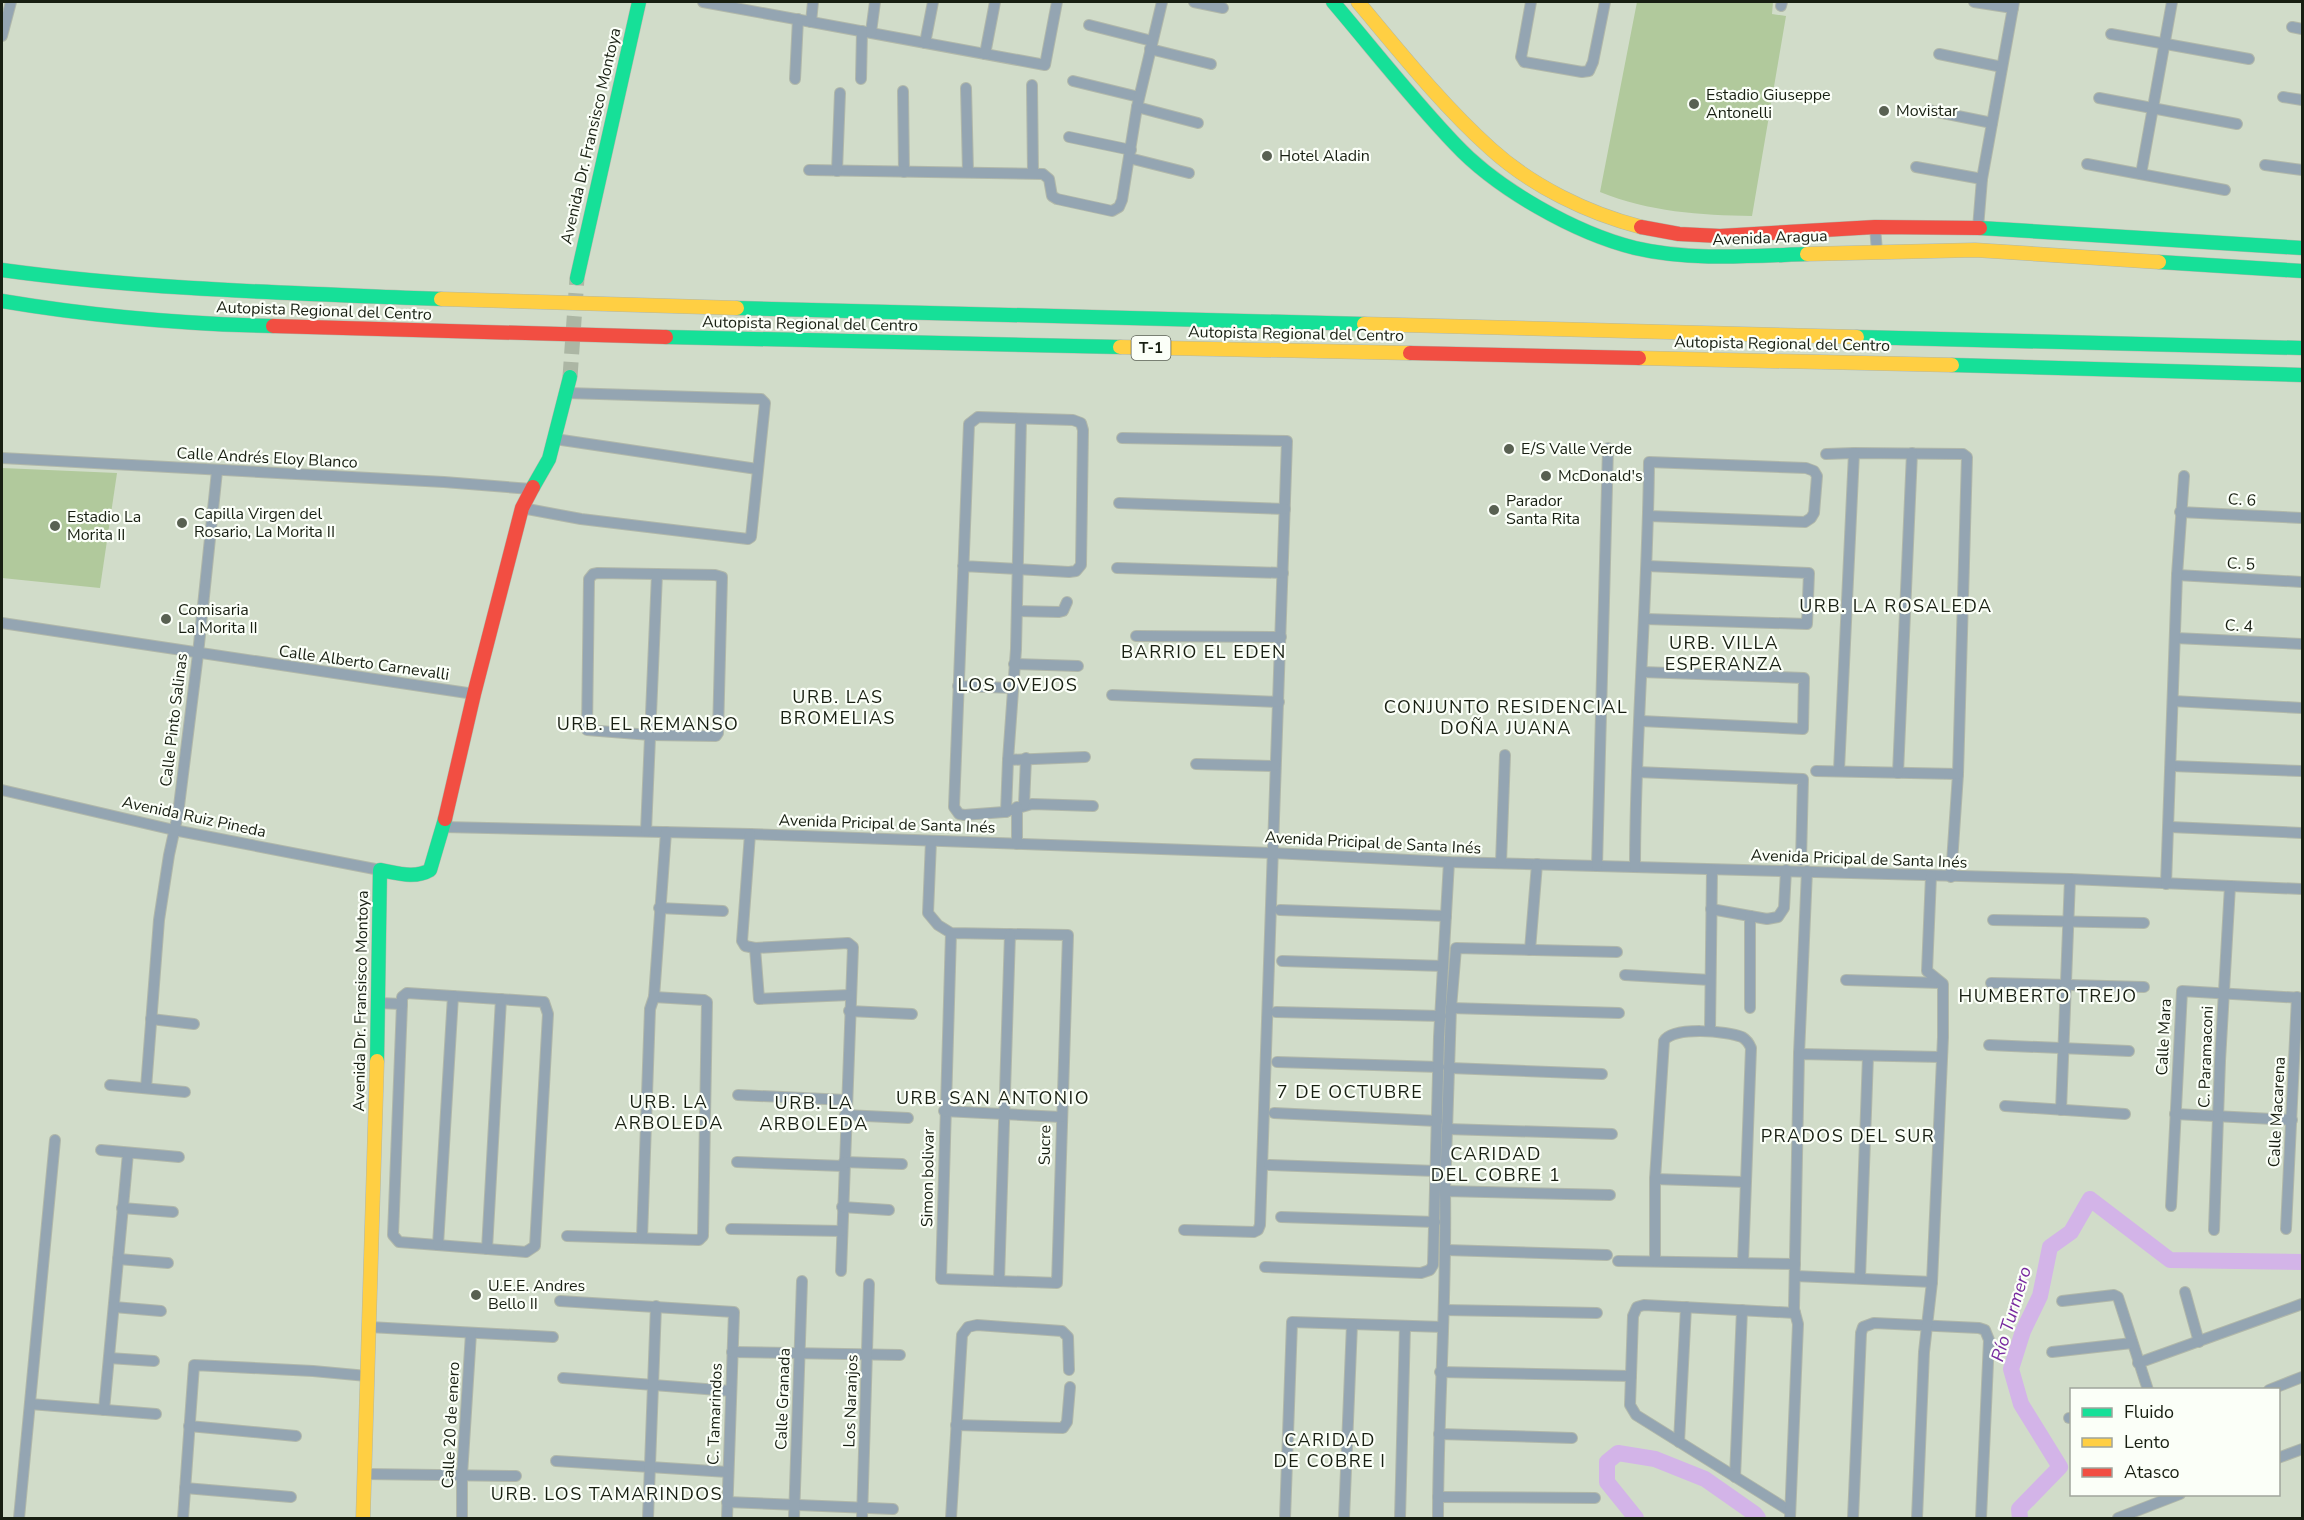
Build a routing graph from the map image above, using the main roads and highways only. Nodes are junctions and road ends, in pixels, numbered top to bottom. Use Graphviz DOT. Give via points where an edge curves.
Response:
graph roads {
  1 [pos="639,2"];
  2 [pos="1333,2"];
  3 [pos="1358,2"];
  4 [pos="2302,248"];
  5 [pos="2,270"];
  6 [pos="2302,271"];
  7 [pos="577,278"];
  8 [pos="2,301"];
  9 [pos="2302,348"];
  10 [pos="2302,375"];
  11 [pos="570,377"];
  12 [pos="363,1518"];
  1 -- 7 [label="main road, Avenida Dr. Fransisco Montoya"];
  2 -- 6 [label="main road, Avenida Aragua" via="1456,145 1492,176 1557,218 1636,248 1714,258 1975,250"];
  3 -- 4 [label="main road, Avenida Aragua" via="1492,150 1575,204 1638,226 1720,236 1875,227 1978,228"];
  5 -- 9 [label="main road, Autopista Regional del Centro / T-1" via="231,291 602,305"];
  8 -- 10 [label="main road, Autopista Regional del Centro / T-1" via="227,325"];
  11 -- 12 [label="main road, Avenida Dr. Fransisco Montoya" via="549,459 522,507 430,870 410,875 380,870"];
}
